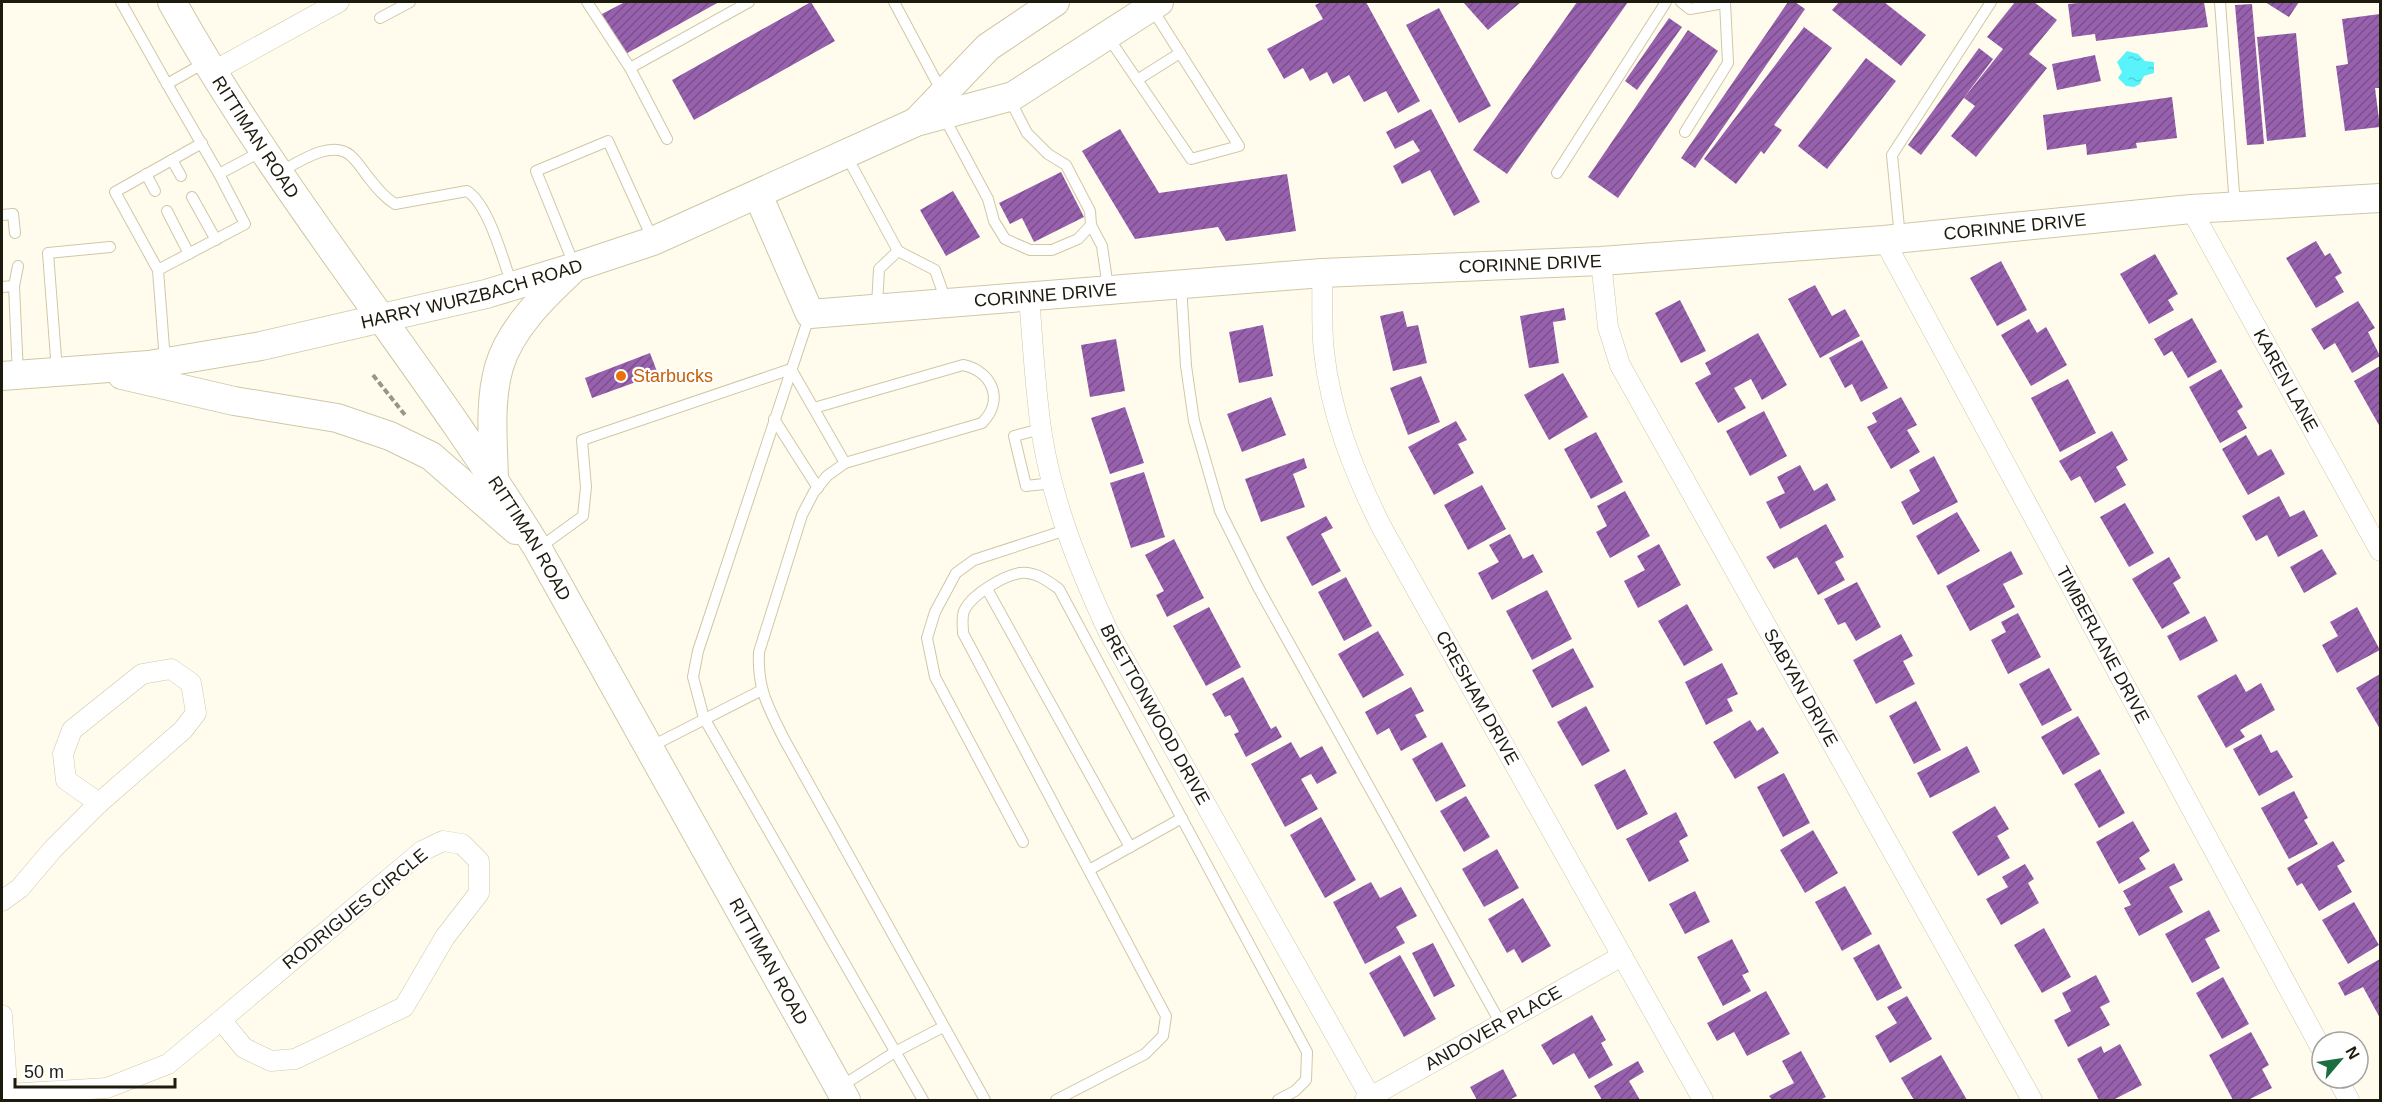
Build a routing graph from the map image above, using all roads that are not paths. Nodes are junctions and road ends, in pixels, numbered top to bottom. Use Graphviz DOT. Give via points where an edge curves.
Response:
graph roads {
  1 [pos="121,2"];
  2 [pos="172,2"];
  3 [pos="339,2"];
  4 [pos="410,2"];
  5 [pos="587,2"];
  6 [pos="749,2"];
  7 [pos="894,2"];
  8 [pos="1055,2"];
  9 [pos="1666,2"];
  10 [pos="1681,2"];
  11 [pos="1724,2"];
  12 [pos="1991,2"];
  13 [pos="2220,2"];
  14 [pos="1155,4"];
  15 [pos="380,18"];
  16 [pos="1107,36"];
  17 [pos="1180,53"];
  18 [pos="209,67"];
  19 [pos="630,68"];
  20 [pos="1137,80"];
  21 [pos="167,84"];
  22 [pos="1009,97"];
  23 [pos="934,110"];
  24 [pos="1685,132"];
  25 [pos="667,139"];
  26 [pos="202,143"];
  27 [pos="846,155"];
  28 [pos="172,160"];
  29 [pos="270,162"];
  30 [pos="1557,173"];
  31 [pos="146,174"];
  32 [pos="219,174"];
  33 [pos="181,176"];
  34 [pos="155,191"];
  35 [pos="758,195"];
  36 [pos="192,197"];
  37 [pos="2380,198"];
  38 [pos="2235,207"];
  39 [pos="2191,209"];
  40 [pos="167,211"];
  41 [pos="2,215"];
  42 [pos="1091,225"];
  43 [pos="15,233"];
  44 [pos="1892,239"];
  45 [pos="216,240"];
  46 [pos="653,241"];
  47 [pos="110,247"];
  48 [pos="898,251"];
  49 [pos="189,254"];
  50 [pos="1601,261"];
  51 [pos="18,266"];
  52 [pos="575,267"];
  53 [pos="158,270"];
  54 [pos="1322,273"];
  55 [pos="1182,285"];
  56 [pos="14,286"];
  57 [pos="512,286"];
  58 [pos="2,287"];
  59 [pos="1109,291"];
  60 [pos="1029,298"];
  61 [pos="947,304"];
  62 [pos="877,309"];
  63 [pos="810,314"];
  64 [pos="381,320"];
  65 [pos="165,362"];
  66 [pos="89,368"];
  67 [pos="791,369"];
  68 [pos="57,371"];
  69 [pos="10,376"];
  70 [pos="814,408"];
  71 [pos="774,419"];
  72 [pos="1041,429"];
  73 [pos="845,463"];
  74 [pos="494,478"];
  75 [pos="1053,483"];
  76 [pos="818,488"];
  77 [pos="1066,530"];
  78 [pos="538,549"];
  79 [pos="2380,551"];
  80 [pos="987,589"];
  81 [pos="762,690"];
  82 [pos="704,718"];
  83 [pos="650,747"];
  84 [pos="99,803"];
  85 [pos="1182,818"];
  86 [pos="1023,842"];
  87 [pos="1130,847"];
  88 [pos="1089,870"];
  89 [pos="2,901"];
  90 [pos="1622,956"];
  91 [pos="2,1015"];
  92 [pos="221,1020"];
  93 [pos="1501,1024"];
  94 [pos="944,1027"];
  95 [pos="2311,1030"];
  96 [pos="895,1052"];
  97 [pos="842,1094"];
  98 [pos="8,1097"];
  99 [pos="1369,1100"];
  100 [pos="923,1101"];
  101 [pos="985,1101"];
  102 [pos="1056,1101"];
  103 [pos="1278,1101"];
  104 [pos="1702,1101"];
  105 [pos="2032,1101"];
  1 -- 21 [label="lane"];
  2 -- 18 [label="main road, RITTIMAN ROAD"];
  3 -- 18 [label="street"];
  4 -- 15 [label="lane"];
  5 -- 19 [label="lane"];
  6 -- 19 [label="lane"];
  7 -- 23 [label="lane"];
  8 -- 23 [label="main road, HARRY WURZBACH ROAD" via="988,46"];
  9 -- 30 [label="lane"];
  10 -- 11 [label="lane" via="1690,9"];
  11 -- 24 [label="lane" via="1728,63"];
  12 -- 44 [label="lane" via="1892,155"];
  13 -- 38 [label="lane"];
  14 -- 16 [label="main road, HARRY WURZBACH ROAD"];
  14 -- 17 [label="lane"];
  16 -- 20 [label="lane"];
  16 -- 22 [label="main road, HARRY WURZBACH ROAD"];
  17 -- 20 [label="lane"];
  17 -- 20 [label="lane" via="1239,146 1191,159"];
  18 -- 21 [label="lane"];
  18 -- 29 [label="main road, RITTIMAN ROAD"];
  19 -- 25 [label="lane"];
  21 -- 26 [label="lane"];
  22 -- 23 [label="main road, HARRY WURZBACH ROAD"];
  22 -- 42 [label="lane" via="1028,133 1048,154 1066,165 1090,211"];
  23 -- 27 [label="main road, HARRY WURZBACH ROAD"];
  23 -- 42 [label="lane" via="988,199 994,221 1005,239 1030,250 1052,250 1078,239"];
  26 -- 28 [label="lane"];
  26 -- 32 [label="lane"];
  27 -- 35 [label="main road, HARRY WURZBACH ROAD"];
  27 -- 48 [label="lane"];
  28 -- 31 [label="lane"];
  28 -- 33 [label="lane"];
  29 -- 32 [label="lane"];
  29 -- 57 [label="lane" via="339,150 349,154 384,197 395,204 467,191 476,196 486,217"];
  29 -- 64 [label="main road, RITTIMAN ROAD"];
  31 -- 34 [label="lane"];
  31 -- 53 [label="lane" via="114,192"];
  32 -- 45 [label="lane" via="245,224"];
  35 -- 46 [label="main road, HARRY WURZBACH ROAD"];
  35 -- 63 [label="main road"];
  36 -- 45 [label="lane"];
  37 -- 38 [label="main road, CORINNE DRIVE"];
  38 -- 39 [label="main road, CORINNE DRIVE"];
  39 -- 44 [label="main road, CORINNE DRIVE"];
  39 -- 79 [label="street, KAREN LANE"];
  40 -- 49 [label="lane"];
  41 -- 43 [label="lane" via="13,214"];
  42 -- 59 [label="lane" via="1102,246"];
  44 -- 50 [label="main road, CORINNE DRIVE"];
  44 -- 95 [label="street, TIMBERLANE DRIVE"];
  45 -- 49 [label="lane"];
  46 -- 52 [label="main road, HARRY WURZBACH ROAD"];
  46 -- 52 [label="lane" via="608,141 537,171"];
  47 -- 68 [label="lane" via="48,253"];
  48 -- 61 [label="lane" via="935,270"];
  48 -- 62 [label="lane" via="879,269"];
  49 -- 53 [label="lane"];
  50 -- 54 [label="main road, CORINNE DRIVE"];
  50 -- 105 [label="street, SABYAN DRIVE" via="1608,327 1620,365"];
  51 -- 56 [label="lane"];
  52 -- 57 [label="main road, HARRY WURZBACH ROAD"];
  52 -- 74 [label="main road" via="539,301 500,365 493,415"];
  53 -- 65 [label="lane"];
  54 -- 55 [label="main road, CORINNE DRIVE"];
  54 -- 90 [label="street, CRESHAM DRIVE" via="1323,351 1330,390 1342,438 1360,484"];
  55 -- 59 [label="main road, CORINNE DRIVE"];
  55 -- 93 [label="lane" via="1186,366 1194,421 1220,512"];
  56 -- 58 [label="lane"];
  56 -- 69 [label="lane"];
  57 -- 64 [label="main road, HARRY WURZBACH ROAD"];
  59 -- 60 [label="main road, CORINNE DRIVE"];
  60 -- 61 [label="main road, CORINNE DRIVE"];
  60 -- 72 [label="street, BRETTONWOOD DRIVE"];
  61 -- 62 [label="main road, CORINNE DRIVE"];
  62 -- 63 [label="main road, CORINNE DRIVE"];
  63 -- 67 [label="lane"];
  64 -- 65 [label="main road, HARRY WURZBACH ROAD"];
  64 -- 74 [label="main road, RITTIMAN ROAD"];
  65 -- 66 [label="main road, HARRY WURZBACH ROAD"];
  66 -- 68 [label="main road, HARRY WURZBACH ROAD"];
  66 -- 78 [label="main road" via="234,401 337,418 390,436 431,456"];
  67 -- 70 [label="lane"];
  67 -- 71 [label="lane"];
  67 -- 78 [label="lane" via="582,440 586,487 583,516"];
  68 -- 69 [label="main road, HARRY WURZBACH ROAD"];
  70 -- 73 [label="lane"];
  70 -- 73 [label="lane" via="963,365 985,375 994,391 991,414 982,423"];
  71 -- 76 [label="lane"];
  71 -- 82 [label="lane" via="698,651 693,677"];
  72 -- 75 [label="street, BRETTONWOOD DRIVE"];
  72 -- 75 [label="lane" via="1014,436 1026,486"];
  73 -- 76 [label="lane"];
  74 -- 78 [label="main road, RITTIMAN ROAD"];
  75 -- 77 [label="street, BRETTONWOOD DRIVE"];
  76 -- 81 [label="lane" via="802,515 759,652"];
  77 -- 86 [label="lane" via="974,560 956,573 935,612 927,638 935,677"];
  77 -- 99 [label="street, BRETTONWOOD DRIVE" via="1108,631"];
  78 -- 83 [label="main road, RITTIMAN ROAD"];
  80 -- 85 [label="lane" via="1021,573 1043,577 1059,589"];
  80 -- 87 [label="lane"];
  80 -- 88 [label="lane" via="963,611 963,633"];
  81 -- 82 [label="lane"];
  81 -- 94 [label="lane" via="784,739"];
  82 -- 83 [label="lane"];
  82 -- 96 [label="lane"];
  83 -- 97 [label="main road, RITTIMAN ROAD"];
  84 -- 84 [label="street" via="183,730 196,713 190,683 171,669 142,674 72,730 63,754 66,780"];
  84 -- 89 [label="street" via="20,888"];
  85 -- 87 [label="lane"];
  85 -- 103 [label="lane" via="1307,1052 1306,1080"];
  87 -- 88 [label="lane"];
  88 -- 102 [label="lane" via="1166,1016 1166,1025 1163,1036 1144,1054"];
  90 -- 93 [label="street, ANDOVER PLACE"];
  90 -- 104 [label="street, CRESHAM DRIVE"];
  91 -- 98 [label="street"];
  92 -- 92 [label="street, RODRIGUES CIRCLE" via="422,851 443,841 462,844 479,861 479,893 445,938 404,1007 295,1059 271,1061 244,1048"];
  92 -- 98 [label="street, RODRIGUES CIRCLE" via="168,1064 107,1088"];
  93 -- 99 [label="street, ANDOVER PLACE"];
  94 -- 96 [label="lane"];
  94 -- 101 [label="lane"];
  96 -- 97 [label="lane"];
  96 -- 100 [label="lane"];
}
